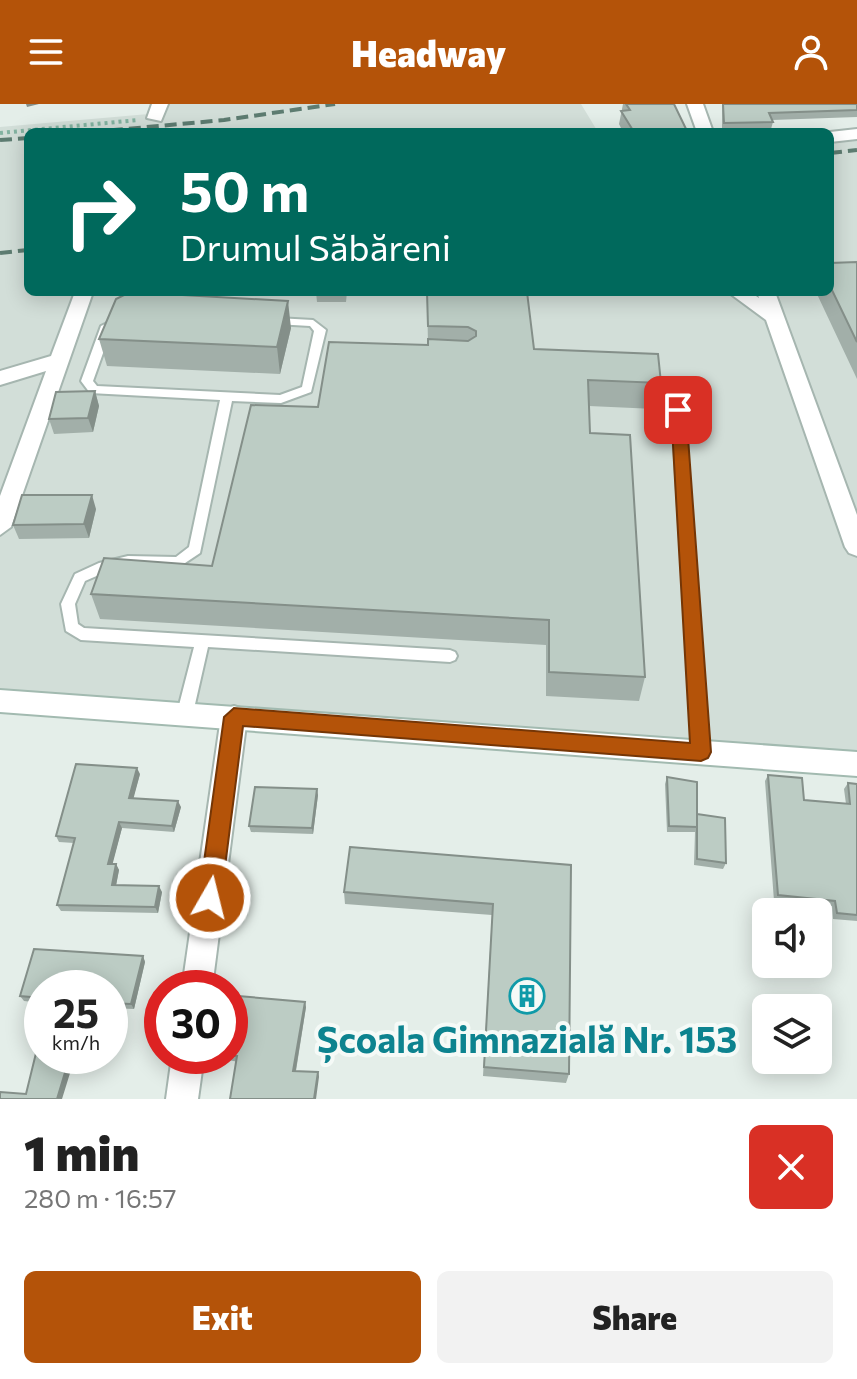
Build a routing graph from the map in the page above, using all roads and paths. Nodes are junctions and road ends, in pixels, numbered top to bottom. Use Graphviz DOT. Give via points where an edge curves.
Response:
graph roads {
  1 [pos="695,104"];
  2 [pos="157,111"];
  3 [pos="36,128"];
  4 [pos="704,128"];
  5 [pos="24,130"];
  6 [pos="0,133"];
  7 [pos="857,134"];
  8 [pos="834,137"];
  9 [pos="82,296"];
  10 [pos="743,296"];
  11 [pos="768,296"];
  12 [pos="779,320"];
  13 [pos="315,354"];
  14 [pos="330,355"];
  15 [pos="58,361"];
  16 [pos="0,378"];
  17 [pos="227,397"];
  18 [pos="678,410"];
  19 [pos="0,527"];
  20 [pos="857,547"];
  21 [pos="203,640"];
  22 [pos="450,656"];
  23 [pos="0,701"];
  24 [pos="185,713"];
  25 [pos="234,717"];
  26 [pos="701,752"];
  27 [pos="857,764"];
  28 [pos="199,970"];
  29 [pos="185,1074"];
  30 [pos="182,1099"];
  1 -- 4 [label="street"];
  2 -- 3 [label="path"];
  5 -- 6 [label="path"];
  7 -- 8 [label="street"];
  9 -- 15 [label="street"];
  10 -- 12 [label="street"];
  11 -- 12 [label="street"];
  12 -- 20 [label="street"];
  13 -- 14 [label="lane"];
  13 -- 17 [label="lane" via="307,389 300,394 281,399"];
  13 -- 17 [label="lane" via="320,330 306,321 134,313 107,326 87,381 101,393"];
  15 -- 16 [label="street"];
  15 -- 19 [label="street"];
  17 -- 21 [label="lane" via="190,556 179,562 119,561 95,570 80,578 68,604 68,619 81,634"];
  18 -- 26 [label="lane"];
  21 -- 22 [label="lane"];
  21 -- 24 [label="lane"];
  23 -- 24 [label="street"];
  24 -- 25 [label="street"];
  25 -- 26 [label="street"];
  25 -- 28 [label="street"];
  26 -- 27 [label="street"];
  29 -- 30 [label="street"];
}
